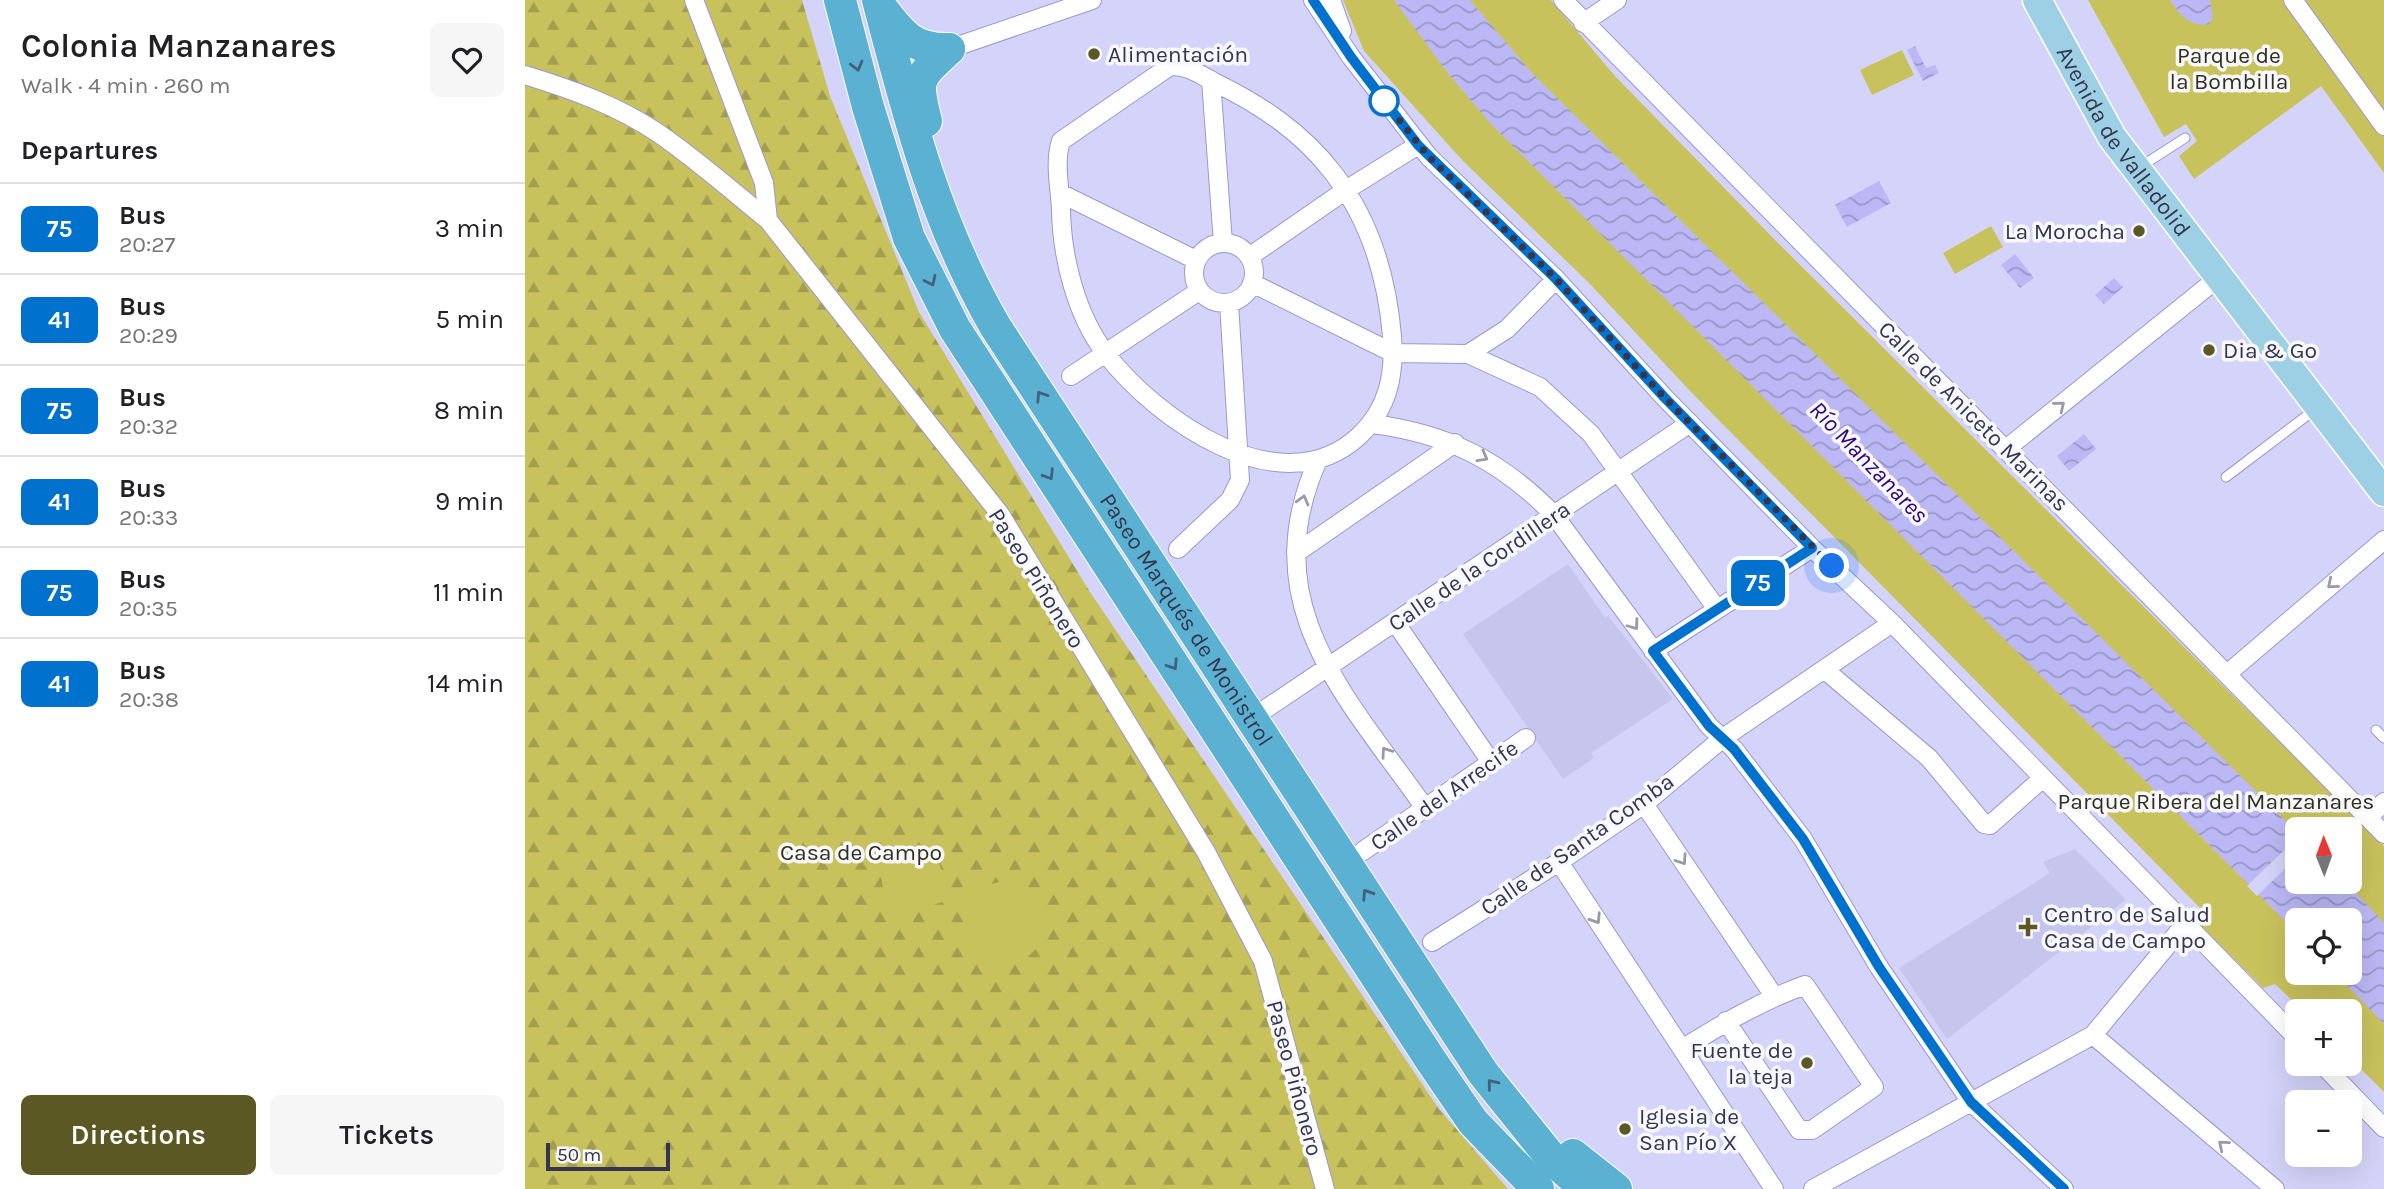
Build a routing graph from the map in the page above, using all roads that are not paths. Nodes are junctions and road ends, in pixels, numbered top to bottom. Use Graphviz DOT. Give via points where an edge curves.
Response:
graph roads {
  1 [pos="694,0"];
  2 [pos="840,0"];
  3 [pos="1313,0"];
  4 [pos="1331,0"];
  5 [pos="1563,0"];
  6 [pos="1617,0"];
  7 [pos="2038,0"];
  8 [pos="2294,0"];
  9 [pos="1081,2"];
  10 [pos="879,4"];
  11 [pos="1583,23"];
  12 [pos="949,49"];
  13 [pos="1351,57"];
  14 [pos="525,75"];
  15 [pos="1211,80"];
  16 [pos="2384,126"];
  17 [pos="2185,138"];
  18 [pos="1418,145"];
  19 [pos="2136,170"];
  20 [pos="1346,190"];
  21 [pos="1061,193"];
  22 [pos="768,220"];
  23 [pos="950,239"];
  24 [pos="1223,243"];
  25 [pos="1249,257"];
  26 [pos="1196,260"];
  27 [pos="2218,278"];
  28 [pos="1556,279"];
  29 [pos="1252,283"];
  30 [pos="1199,290"];
  31 [pos="1229,303"];
  32 [pos="1394,352"];
  33 [pos="1105,353"];
  34 [pos="1468,354"];
  35 [pos="1071,376"];
  36 [pos="2319,407"];
  37 [pos="1690,423"];
  38 [pos="1372,424"];
  39 [pos="1455,443"];
  40 [pos="2007,449"];
  41 [pos="1240,454"];
  42 [pos="1318,460"];
  43 [pos="1619,471"];
  44 [pos="2227,477"];
  45 [pos="2384,492"];
  46 [pos="1554,514"];
  47 [pos="2384,540"];
  48 [pos="1812,548"];
  49 [pos="1178,549"];
  50 [pos="1296,553"];
  51 [pos="1717,609"];
  52 [pos="1395,622"];
  53 [pos="1892,623"];
  54 [pos="1653,651"];
  55 [pos="1327,668"];
  56 [pos="1825,670"];
  57 [pos="2227,674"];
  58 [pos="1267,708"];
  59 [pos="2376,730"];
  60 [pos="1525,738"];
  61 [pos="1723,738"];
  62 [pos="2384,738"];
  63 [pos="1491,762"];
  64 [pos="2043,778"];
  65 [pos="2384,802"];
  66 [pos="1644,804"];
  67 [pos="1425,808"];
  68 [pos="2368,818"];
  69 [pos="2384,834"];
  70 [pos="1363,851"];
  71 [pos="1559,862"];
  72 [pos="2185,924"];
  73 [pos="1432,942"];
  74 [pos="1774,996"];
  75 [pos="1726,1021"];
  76 [pos="2285,1026"];
  77 [pos="2093,1035"];
  78 [pos="1682,1049"];
  79 [pos="2334,1076"];
  80 [pos="1971,1102"];
  81 [pos="1525,1124"];
  82 [pos="2384,1128"];
  83 [pos="1325,1189"];
  84 [pos="1538,1189"];
  85 [pos="1586,1189"];
  86 [pos="1616,1189"];
  87 [pos="1774,1189"];
  88 [pos="1813,1189"];
  89 [pos="2064,1189"];
  90 [pos="2275,1189"];
  1 -- 22 [label="street" via="764,183"];
  2 -- 84 [label="highway, Paseo Marqués de Monistrol, one-way" via="909,238 955,330 1430,1059 1473,1122"];
  3 -- 13 [label="street"];
  4 -- 13 [label="street"];
  5 -- 11 [label="street, Calle de Aniceto Marinas"];
  6 -- 11 [label="street"];
  7 -- 19 [label="main road, Avenida de Valladolid" via="2112,137"];
  8 -- 16 [label="street"];
  9 -- 12 [label="street"];
  10 -- 12 [label="highway" via="902,35 927,50"];
  10 -- 23 [label="highway, Paseo Marqués de Monistrol" via="909,123"];
  11 -- 40 [label="street, Calle de Aniceto Marinas"];
  12 -- 23 [label="highway" via="926,71 918,89 946,195"];
  13 -- 18 [label="street"];
  14 -- 22 [label="street, Paseo Piñonero" via="611,107 657,133"];
  15 -- 20 [label="street" via="1288,125"];
  15 -- 21 [label="street" via="1188,68 1165,68 1069,133 1059,146"];
  15 -- 24 [label="street"];
  17 -- 19 [label="lane"];
  18 -- 20 [label="street"];
  18 -- 28 [label="street"];
  19 -- 27 [label="main road, Avenida de Valladolid"];
  20 -- 25 [label="street"];
  20 -- 32 [label="street" via="1381,265"];
  21 -- 26 [label="street"];
  21 -- 33 [label="street" via="1062,242 1074,288"];
  22 -- 83 [label="street, Paseo Piñonero" via="1000,514 1206,852 1263,961"];
  81 -- 23 [label="highway, Paseo Marqués de Monistrol, one-way" via="1483,1073 995,326"];
  24 -- 25 [label="street" via="1238,246"];
  24 -- 26 [label="street" via="1207,248"];
  25 -- 29 [label="street"];
  26 -- 30 [label="street" via="1193,276"];
  27 -- 36 [label="main road, Avenida de Valladolid"];
  40 -- 27 [label="street, one-way"];
  28 -- 34 [label="street" via="1507,329"];
  28 -- 37 [label="street"];
  29 -- 31 [label="street" via="1243,296"];
  29 -- 32 [label="street"];
  30 -- 31 [label="street" via="1212,301"];
  30 -- 33 [label="street"];
  31 -- 41 [label="street"];
  32 -- 34 [label="street"];
  32 -- 38 [label="street" via="1386,401"];
  33 -- 35 [label="street"];
  33 -- 41 [label="street" via="1153,405 1200,436"];
  34 -- 43 [label="street" via="1540,387 1591,434"];
  36 -- 44 [label="lane"];
  36 -- 45 [label="main road, Avenida de Valladolid"];
  37 -- 43 [label="street, Calle de la Cordillera"];
  37 -- 48 [label="street"];
  38 -- 39 [label="street"];
  38 -- 42 [label="street" via="1346,448"];
  39 -- 46 [label="street, one-way" via="1497,465"];
  39 -- 50 [label="street"];
  40 -- 57 [label="street, Calle de Aniceto Marinas"];
  41 -- 42 [label="street" via="1287,464"];
  41 -- 49 [label="street" via="1240,480 1230,500"];
  50 -- 42 [label="street, one-way" via="1301,504"];
  43 -- 46 [label="street, Calle de la Cordillera"];
  43 -- 51 [label="street"];
  46 -- 52 [label="street, Calle de la Cordillera"];
  46 -- 54 [label="street, one-way"];
  47 -- 57 [label="street, one-way"];
  48 -- 51 [label="street"];
  48 -- 53 [label="street"];
  50 -- 55 [label="street" via="1306,620"];
  51 -- 54 [label="street"];
  52 -- 55 [label="street, Calle de la Cordillera"];
  52 -- 63 [label="street"];
  53 -- 56 [label="street, Calle de Santa Comba"];
  53 -- 64 [label="street"];
  54 -- 61 [label="street"];
  55 -- 58 [label="street, Calle de la Cordillera"];
  67 -- 55 [label="street, one-way"];
  56 -- 61 [label="street, Calle de Santa Comba"];
  56 -- 64 [label="street" via="1929,758 1984,824 1990,825"];
  57 -- 68 [label="street, Calle de Aniceto Marinas"];
  59 -- 62 [label="lane"];
  60 -- 63 [label="street, Calle del Arrecife"];
  61 -- 66 [label="street, Calle de Santa Comba"];
  61 -- 80 [label="street" via="1803,839 1879,967"];
  63 -- 67 [label="street, Calle del Arrecife"];
  64 -- 72 [label="street"];
  65 -- 68 [label="street"];
  66 -- 71 [label="street, Calle de Santa Comba"];
  66 -- 74 [label="street, one-way"];
  67 -- 70 [label="street, Calle del Arrecife"];
  68 -- 69 [label="street, Calle de Aniceto Marinas"];
  71 -- 73 [label="street, Calle de Santa Comba"];
  71 -- 78 [label="street, one-way"];
  72 -- 76 [label="street"];
  72 -- 77 [label="street"];
  74 -- 75 [label="street"];
  74 -- 75 [label="street" via="1805,985 1874,1087 1812,1130 1799,1130"];
  75 -- 78 [label="street"];
  77 -- 80 [label="street"];
  90 -- 77 [label="street, one-way"];
  78 -- 87 [label="street"];
  79 -- 82 [label="street"];
  80 -- 88 [label="street"];
  80 -- 89 [label="street"];
  81 -- 85 [label="highway, Paseo Marqués de Monistrol" via="1553,1160"];
  81 -- 86 [label="highway"];
}
